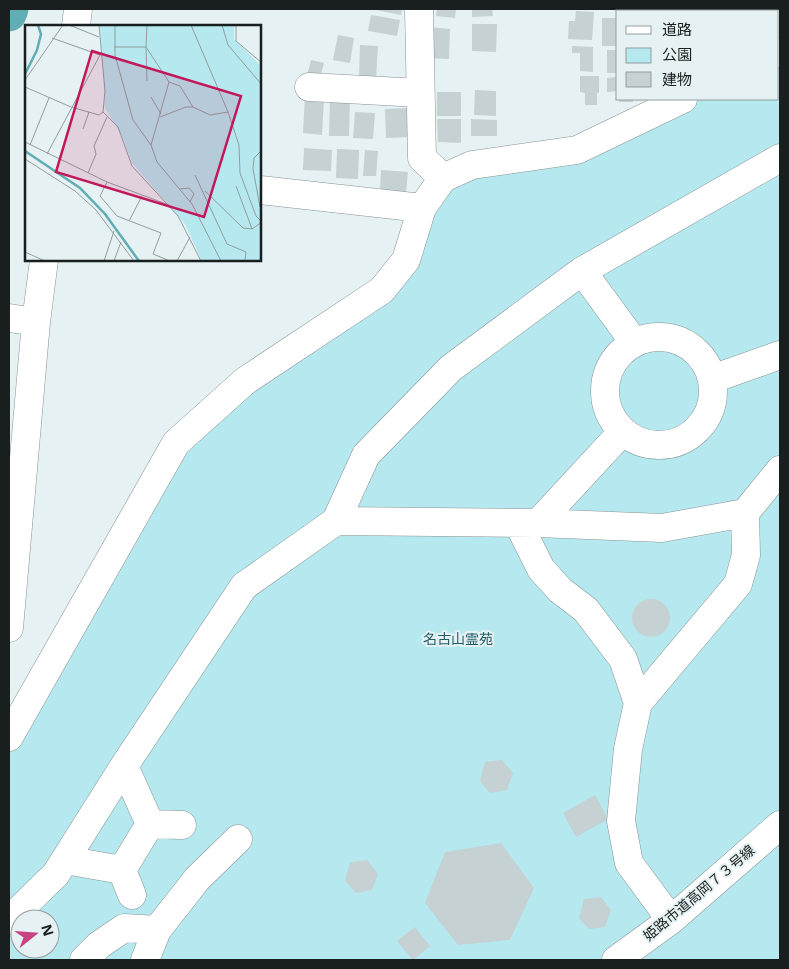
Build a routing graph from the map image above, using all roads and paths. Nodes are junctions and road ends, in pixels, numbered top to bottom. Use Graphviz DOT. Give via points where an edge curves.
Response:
graph roads {
  1 [pos="78,9"];
  2 [pos="419,9"];
  3 [pos="76,25"];
  4 [pos="309,87"];
  5 [pos="420,93"];
  6 [pos="681,100"];
  7 [pos="780,158"];
  8 [pos="442,178"];
  9 [pos="261,190"];
  10 [pos="422,208"];
  11 [pos="44,261"];
  12 [pos="582,272"];
  13 [pos="9,318"];
  14 [pos="36,322"];
  15 [pos="634,342"];
  16 [pos="780,355"];
  17 [pos="712,379"];
  18 [pos="623,431"];
  19 [pos="780,470"];
  20 [pos="745,513"];
  21 [pos="336,521"];
  22 [pos="528,523"];
  23 [pos="12,559"];
  24 [pos="9,628"];
  25 [pos="638,703"];
  26 [pos="9,737"];
  27 [pos="124,766"];
  28 [pos="150,824"];
  29 [pos="182,825"];
  30 [pos="780,825"];
  31 [pos="238,839"];
  32 [pos="65,860"];
  33 [pos="122,870"];
  34 [pos="132,895"];
  35 [pos="9,920"];
  36 [pos="671,920"];
  37 [pos="157,930"];
  38 [pos="84,960"];
  39 [pos="145,960"];
  40 [pos="616,960"];
  1 -- 3 [label="street"];
  2 -- 5 [label="street"];
  4 -- 5 [label="street"];
  5 -- 8 [label="street" via="422,158"];
  6 -- 8 [label="street" via="577,150 472,165"];
  7 -- 12 [label="street"];
  8 -- 10 [label="street"];
  9 -- 10 [label="street"];
  10 -- 26 [label="street" via="406,260 382,290 245,381 176,443"];
  11 -- 14 [label="street"];
  12 -- 15 [label="street"];
  12 -- 21 [label="street" via="451,368 366,455"];
  13 -- 14 [label="street"];
  14 -- 23 [label="street"];
  15 -- 17 [label="street" via="666,336 682,341 696,350"];
  15 -- 18 [label="street" via="610,367 605,384 612,418"];
  16 -- 17 [label="street"];
  17 -- 18 [label="street" via="713,396 709,412 700,427 686,438 670,444 653,445"];
  18 -- 22 [label="street"];
  19 -- 20 [label="street"];
  20 -- 22 [label="street" via="662,528"];
  20 -- 25 [label="street" via="746,555 738,584"];
  21 -- 22 [label="street"];
  21 -- 27 [label="street" via="244,586"];
  22 -- 25 [label="street" via="541,569 560,590 586,610 623,659"];
  23 -- 24 [label="street"];
  25 -- 36 [label="street" via="628,749 621,821 629,863"];
  27 -- 28 [label="street"];
  27 -- 32 [label="street"];
  28 -- 29 [label="street"];
  28 -- 33 [label="street"];
  30 -- 36 [label="street, 姫路市道高岡７３号線"];
  31 -- 37 [label="street" via="197,878"];
  32 -- 33 [label="street"];
  32 -- 35 [label="street" via="56,874"];
  33 -- 34 [label="street"];
  36 -- 40 [label="street, 姫路市道高岡７３号線"];
  37 -- 38 [label="street" via="124,928"];
  37 -- 39 [label="street"];
}
